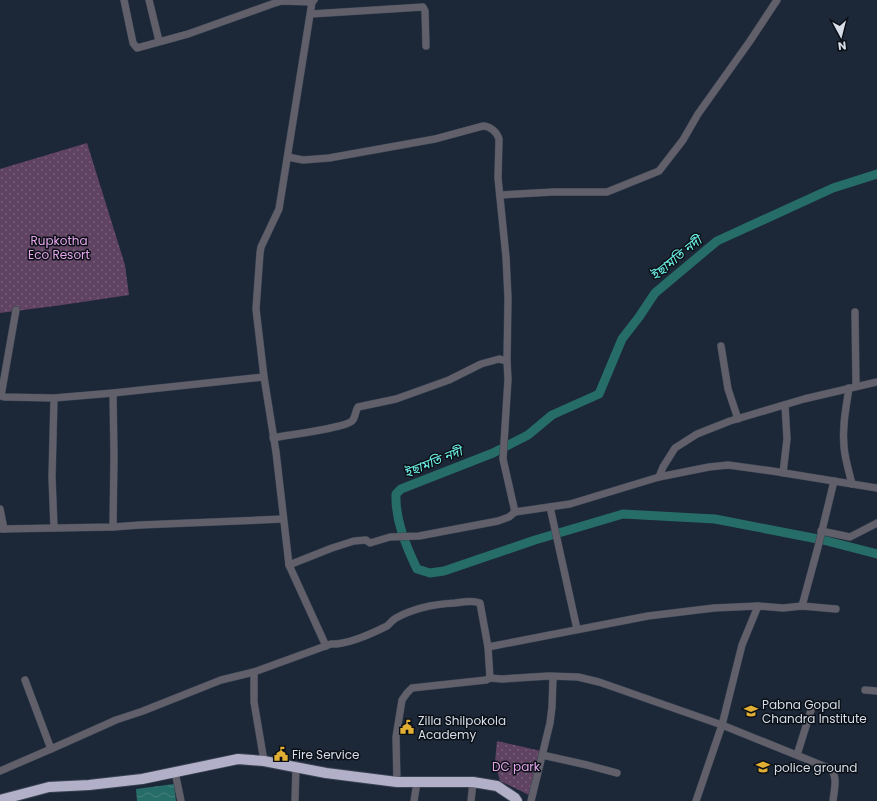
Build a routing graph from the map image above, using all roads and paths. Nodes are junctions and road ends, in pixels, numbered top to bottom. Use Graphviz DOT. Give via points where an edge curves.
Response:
graph roads {
  1 [pos="124,0"];
  2 [pos="149,0"];
  3 [pos="777,0"];
  4 [pos="313,1"];
  5 [pos="311,14"];
  6 [pos="159,41"];
  7 [pos="426,46"];
  8 [pos="288,157"];
  9 [pos="500,195"];
  10 [pos="16,310"];
  11 [pos="855,312"];
  12 [pos="721,346"];
  13 [pos="507,361"];
  14 [pos="264,377"];
  15 [pos="877,382"];
  16 [pos="852,387"];
  17 [pos="113,393"];
  18 [pos="0,397"];
  19 [pos="54,398"];
  20 [pos="785,405"];
  21 [pos="738,419"];
  22 [pos="273,438"];
  23 [pos="782,473"];
  24 [pos="659,477"];
  25 [pos="834,481"];
  26 [pos="852,484"];
  27 [pos="877,488"];
  28 [pos="550,507"];
  29 [pos="0,509"];
  30 [pos="515,512"];
  31 [pos="283,519"];
  32 [pos="877,523"];
  33 [pos="112,527"];
  34 [pos="54,528"];
  35 [pos="2,529"];
  36 [pos="821,532"];
  37 [pos="288,565"];
  38 [pos="758,606"];
  39 [pos="802,606"];
  40 [pos="836,609"];
  41 [pos="576,629"];
  42 [pos="326,646"];
  43 [pos="488,647"];
  44 [pos="254,672"];
  45 [pos="553,677"];
  46 [pos="490,678"];
  47 [pos="25,680"];
  48 [pos="865,690"];
  49 [pos="877,691"];
  50 [pos="812,707"];
  51 [pos="722,725"];
  52 [pos="51,749"];
  53 [pos="542,755"];
  54 [pos="797,755"];
  55 [pos="264,761"];
  56 [pos="296,767"];
  57 [pos="0,771"];
  58 [pos="175,772"];
  59 [pos="617,773"];
  60 [pos="397,782"];
  61 [pos="417,782"];
  62 [pos="473,782"];
  63 [pos="26,797"];
  64 [pos="0,800"];
  65 [pos="515,800"];
  66 [pos="181,801"];
  67 [pos="295,801"];
  68 [pos="414,801"];
  69 [pos="471,801"];
  70 [pos="531,801"];
  71 [pos="696,801"];
  72 [pos="833,801"];
  1 -- 6 [label="street" via="134,46 137,48"];
  2 -- 6 [label="street"];
  3 -- 9 [label="street" via="698,114 680,145 659,171 607,192"];
  4 -- 5 [label="street"];
  4 -- 6 [label="street" via="278,2 188,34"];
  5 -- 7 [label="street" via="421,7 425,11"];
  5 -- 8 [label="street"];
  8 -- 9 [label="street" via="304,160 329,158 435,139 486,126 499,138"];
  8 -- 14 [label="street" via="279,209 260,253 256,310"];
  9 -- 13 [label="street" via="508,298"];
  10 -- 18 [label="street"];
  11 -- 16 [label="street"];
  12 -- 21 [label="street" via="728,389"];
  13 -- 22 [label="street" via="481,364 449,380 396,399 358,407 351,421 346,424"];
  13 -- 30 [label="street" via="503,459"];
  14 -- 17 [label="street"];
  14 -- 22 [label="street"];
  15 -- 16 [label="street"];
  16 -- 20 [label="street"];
  16 -- 26 [label="street" via="844,417 843,437"];
  17 -- 19 [label="street"];
  17 -- 33 [label="street"];
  18 -- 19 [label="street"];
  19 -- 34 [label="street"];
  20 -- 21 [label="street"];
  20 -- 23 [label="street" via="787,439"];
  21 -- 24 [label="street" via="697,434 675,448"];
  22 -- 31 [label="street"];
  23 -- 24 [label="street" via="728,465"];
  23 -- 25 [label="street"];
  24 -- 28 [label="street" via="596,497"];
  25 -- 26 [label="street"];
  25 -- 36 [label="street"];
  26 -- 27 [label="street"];
  28 -- 30 [label="street"];
  28 -- 41 [label="street"];
  29 -- 35 [label="street"];
  30 -- 37 [label="street" via="498,522 419,536 390,537 370,543 366,540 354,541"];
  31 -- 33 [label="street"];
  31 -- 37 [label="street"];
  32 -- 36 [label="street" via="850,536"];
  33 -- 34 [label="street"];
  34 -- 35 [label="street"];
  36 -- 39 [label="street"];
  37 -- 42 [label="street"];
  38 -- 39 [label="street"];
  38 -- 41 [label="street" via="663,614"];
  38 -- 51 [label="street" via="742,645"];
  39 -- 40 [label="street"];
  41 -- 43 [label="street"];
  42 -- 43 [label="street" via="350,642 388,626 394,618 420,608 473,601 480,603"];
  42 -- 44 [label="street"];
  43 -- 46 [label="street"];
  44 -- 52 [label="street" via="221,680 116,720"];
  44 -- 55 [label="street" via="254,702"];
  45 -- 46 [label="street"];
  45 -- 51 [label="street" via="578,677 599,682"];
  45 -- 53 [label="street" via="552,707"];
  46 -- 60 [label="street" via="419,686 407,693 402,700 396,737"];
  47 -- 52 [label="street"];
  48 -- 49 [label="street"];
  50 -- 54 [label="street"];
  51 -- 54 [label="street"];
  51 -- 71 [label="street"];
  52 -- 57 [label="street"];
  53 -- 59 [label="street"];
  53 -- 70 [label="street"];
  54 -- 72 [label="street" via="835,773"];
  55 -- 56 [label="highway"];
  55 -- 58 [label="highway" via="238,759"];
  56 -- 60 [label="highway"];
  56 -- 67 [label="street"];
  58 -- 63 [label="highway" via="142,780 49,787"];
  58 -- 66 [label="street"];
  60 -- 61 [label="highway"];
  61 -- 62 [label="highway"];
  61 -- 68 [label="street"];
  62 -- 65 [label="highway" via="497,786"];
  62 -- 69 [label="street"];
  63 -- 64 [label="highway"];
}
